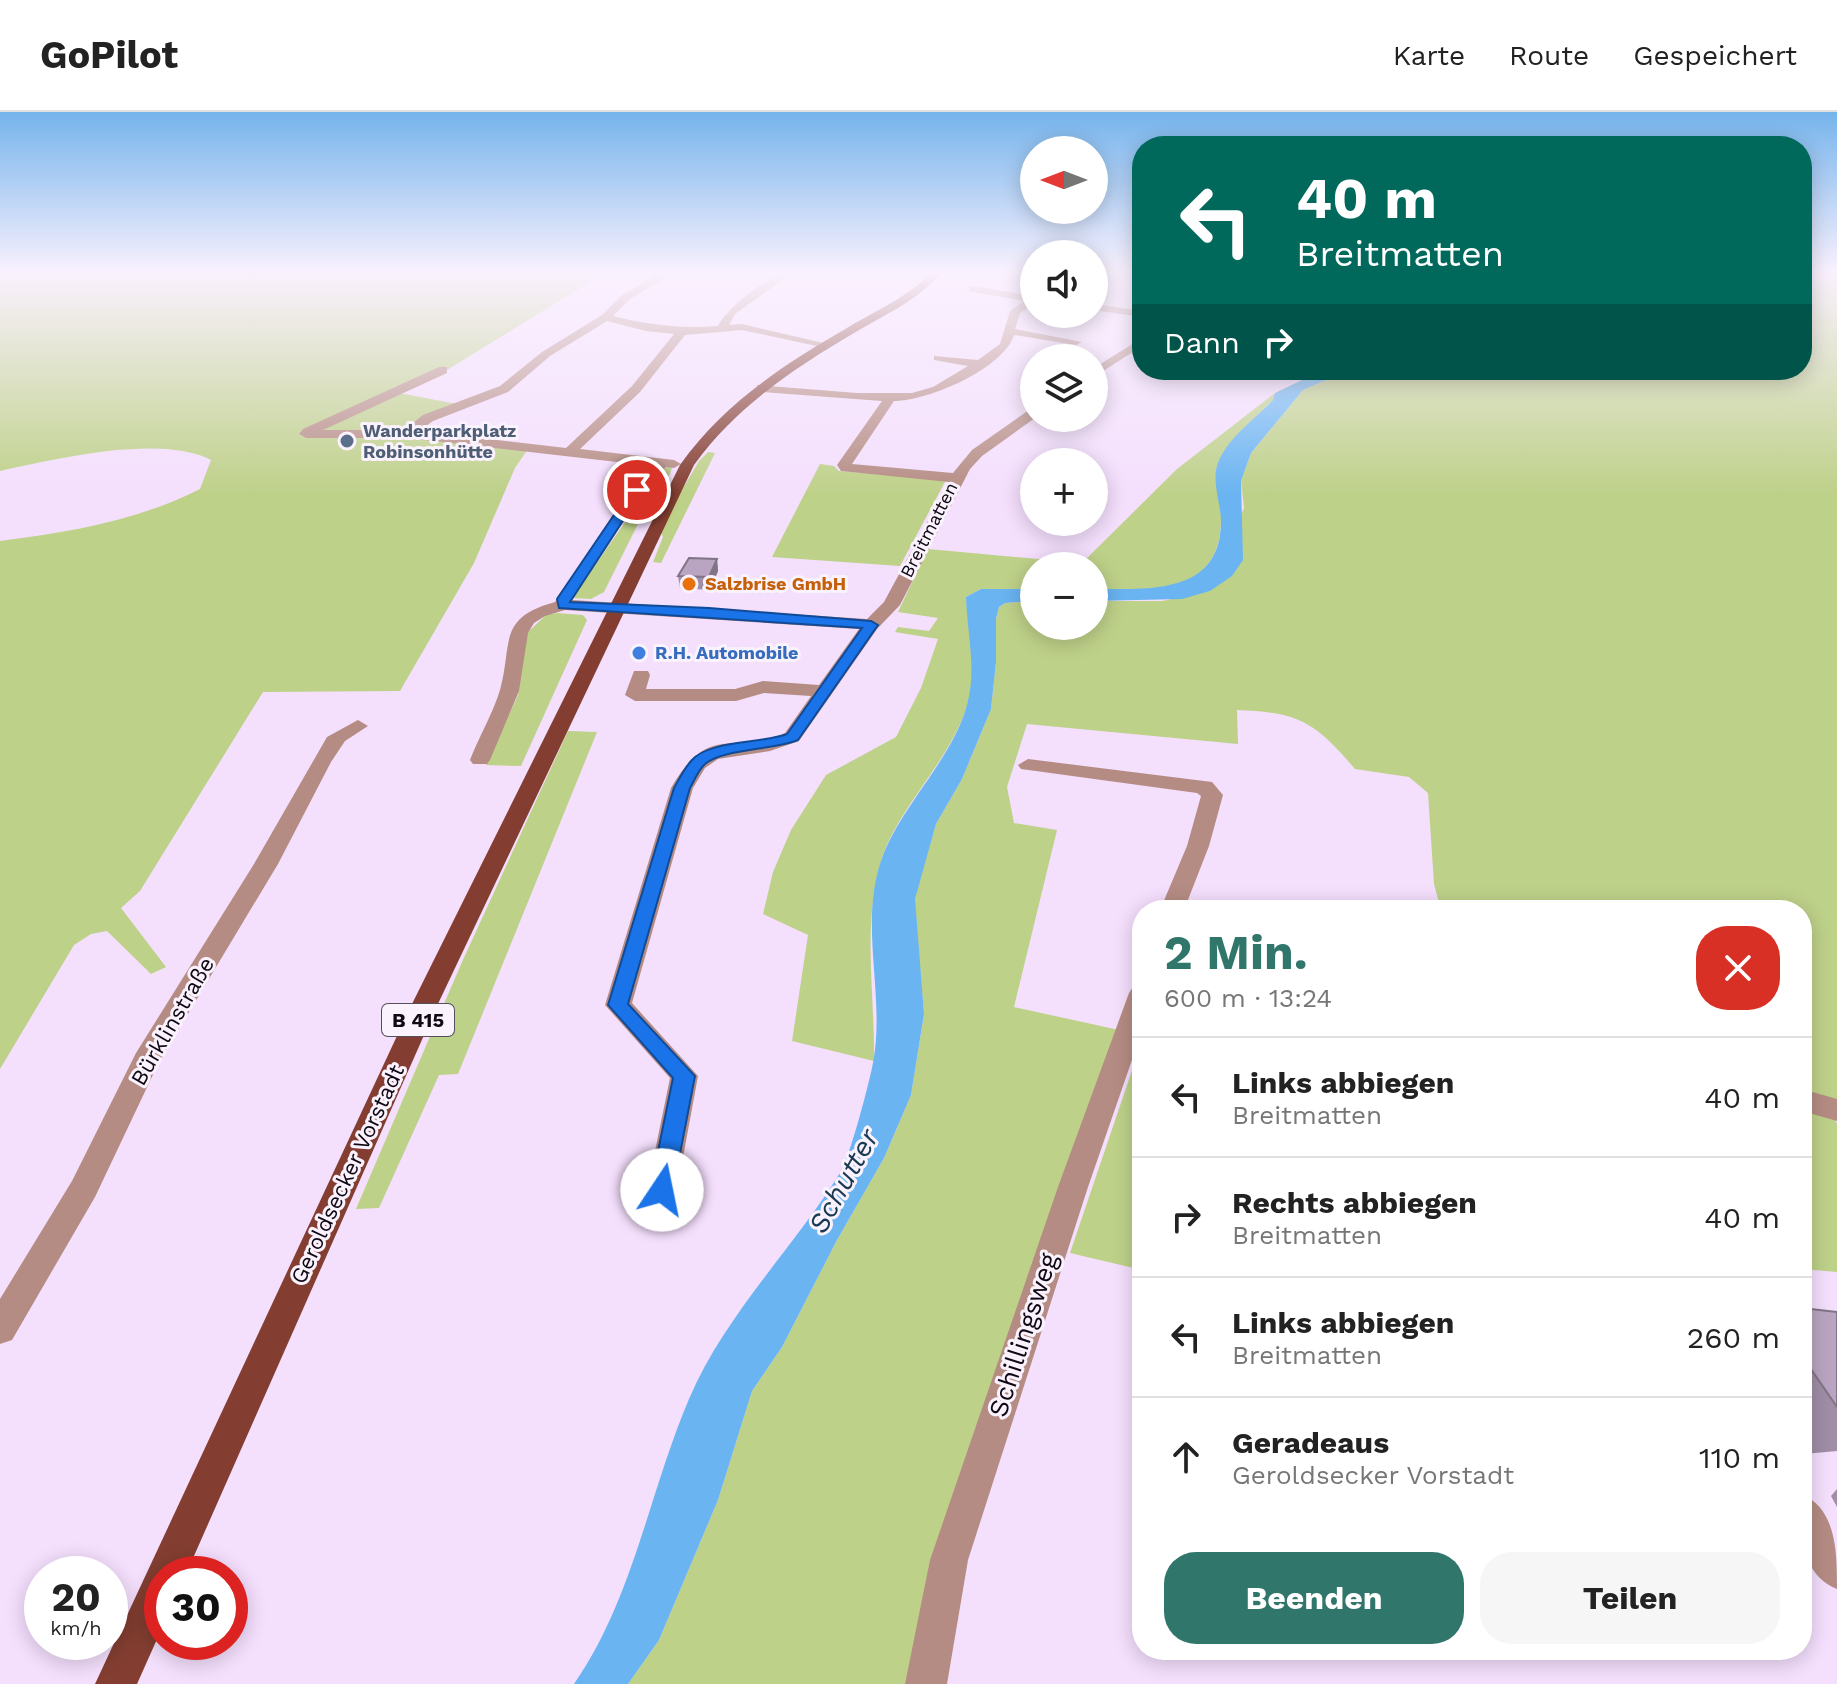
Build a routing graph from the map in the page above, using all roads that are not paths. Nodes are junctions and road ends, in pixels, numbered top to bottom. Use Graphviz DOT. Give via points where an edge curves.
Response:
graph roads {
  1 [pos="557,347"];
  2 [pos="670,347"];
  3 [pos="822,347"];
  4 [pos="1002,347"];
  5 [pos="1132,348"];
  6 [pos="938,358"];
  7 [pos="983,364"];
  8 [pos="1108,364"];
  9 [pos="443,370"];
  10 [pos="761,388"];
  11 [pos="890,398"];
  12 [pos="1020,423"];
  13 [pos="407,434"];
  14 [pos="570,451"];
  15 [pos="662,463"];
  16 [pos="687,465"];
  17 [pos="956,478"];
  18 [pos="564,605"];
  19 [pos="616,607"];
  20 [pos="871,625"];
  21 [pos="641,675"];
  22 [pos="824,691"];
  23 [pos="358,726"];
  24 [pos="480,760"];
  25 [pos="1028,765"];
  26 [pos="1176,900"];
  27 [pos="1132,1021"];
  28 [pos="1812,1103"];
  29 [pos="1837,1110"];
  30 [pos="662,1190"];
  31 [pos="0,1329"];
  32 [pos="1812,1529"];
  33 [pos="174,1556"];
  34 [pos="1837,1569"];
  35 [pos="144,1622"];
  36 [pos="116,1684"];
  37 [pos="926,1684"];
  1 -- 13 [label="street" via="504,389 428,418"];
  2 -- 14 [label="street" via="636,389"];
  3 -- 10 [label="main road, B 415"];
  4 -- 7 [label="street"];
  5 -- 8 [label="street"];
  6 -- 7 [label="street"];
  7 -- 11 [label="street" via="926,394"];
  9 -- 13 [label="street" via="306,434"];
  10 -- 11 [label="street"];
  10 -- 16 [label="main road, B 415" via="718,424"];
  11 -- 17 [label="street" via="854,447 846,468"];
  12 -- 17 [label="street, Breitmatten" via="977,453"];
  13 -- 14 [label="street"];
  14 -- 15 [label="street"];
  15 -- 16 [label="street"];
  15 -- 18 [label="street" via="637,490 563,599"];
  16 -- 19 [label="main road, B 415"];
  17 -- 20 [label="street, Breitmatten" via="891,605"];
  18 -- 19 [label="street"];
  18 -- 24 [label="street" via="539,612 519,633 509,691"];
  19 -- 20 [label="street"];
  19 -- 33 [label="main road, Geroldsecker Vorstadt / B 415" via="423,1008"];
  20 -- 22 [label="street, Breitmatten"];
  21 -- 22 [label="street" via="635,695 736,695 763,687"];
  22 -- 30 [label="street, Breitmatten" via="792,737 716,753 698,762 682,788 618,1005 684,1076"];
  23 -- 31 [label="street, Bürklinstraße" via="337,737 321,762 266,864 146,1060 84,1188"];
  25 -- 26 [label="street" via="1204,787 1212,795"];
  27 -- 37 [label="street, Schillingsweg" via="949,1560"];
  28 -- 29 [label="street"];
  32 -- 34 [label="street"];
  35 -- 36 [label="main road"];
}
